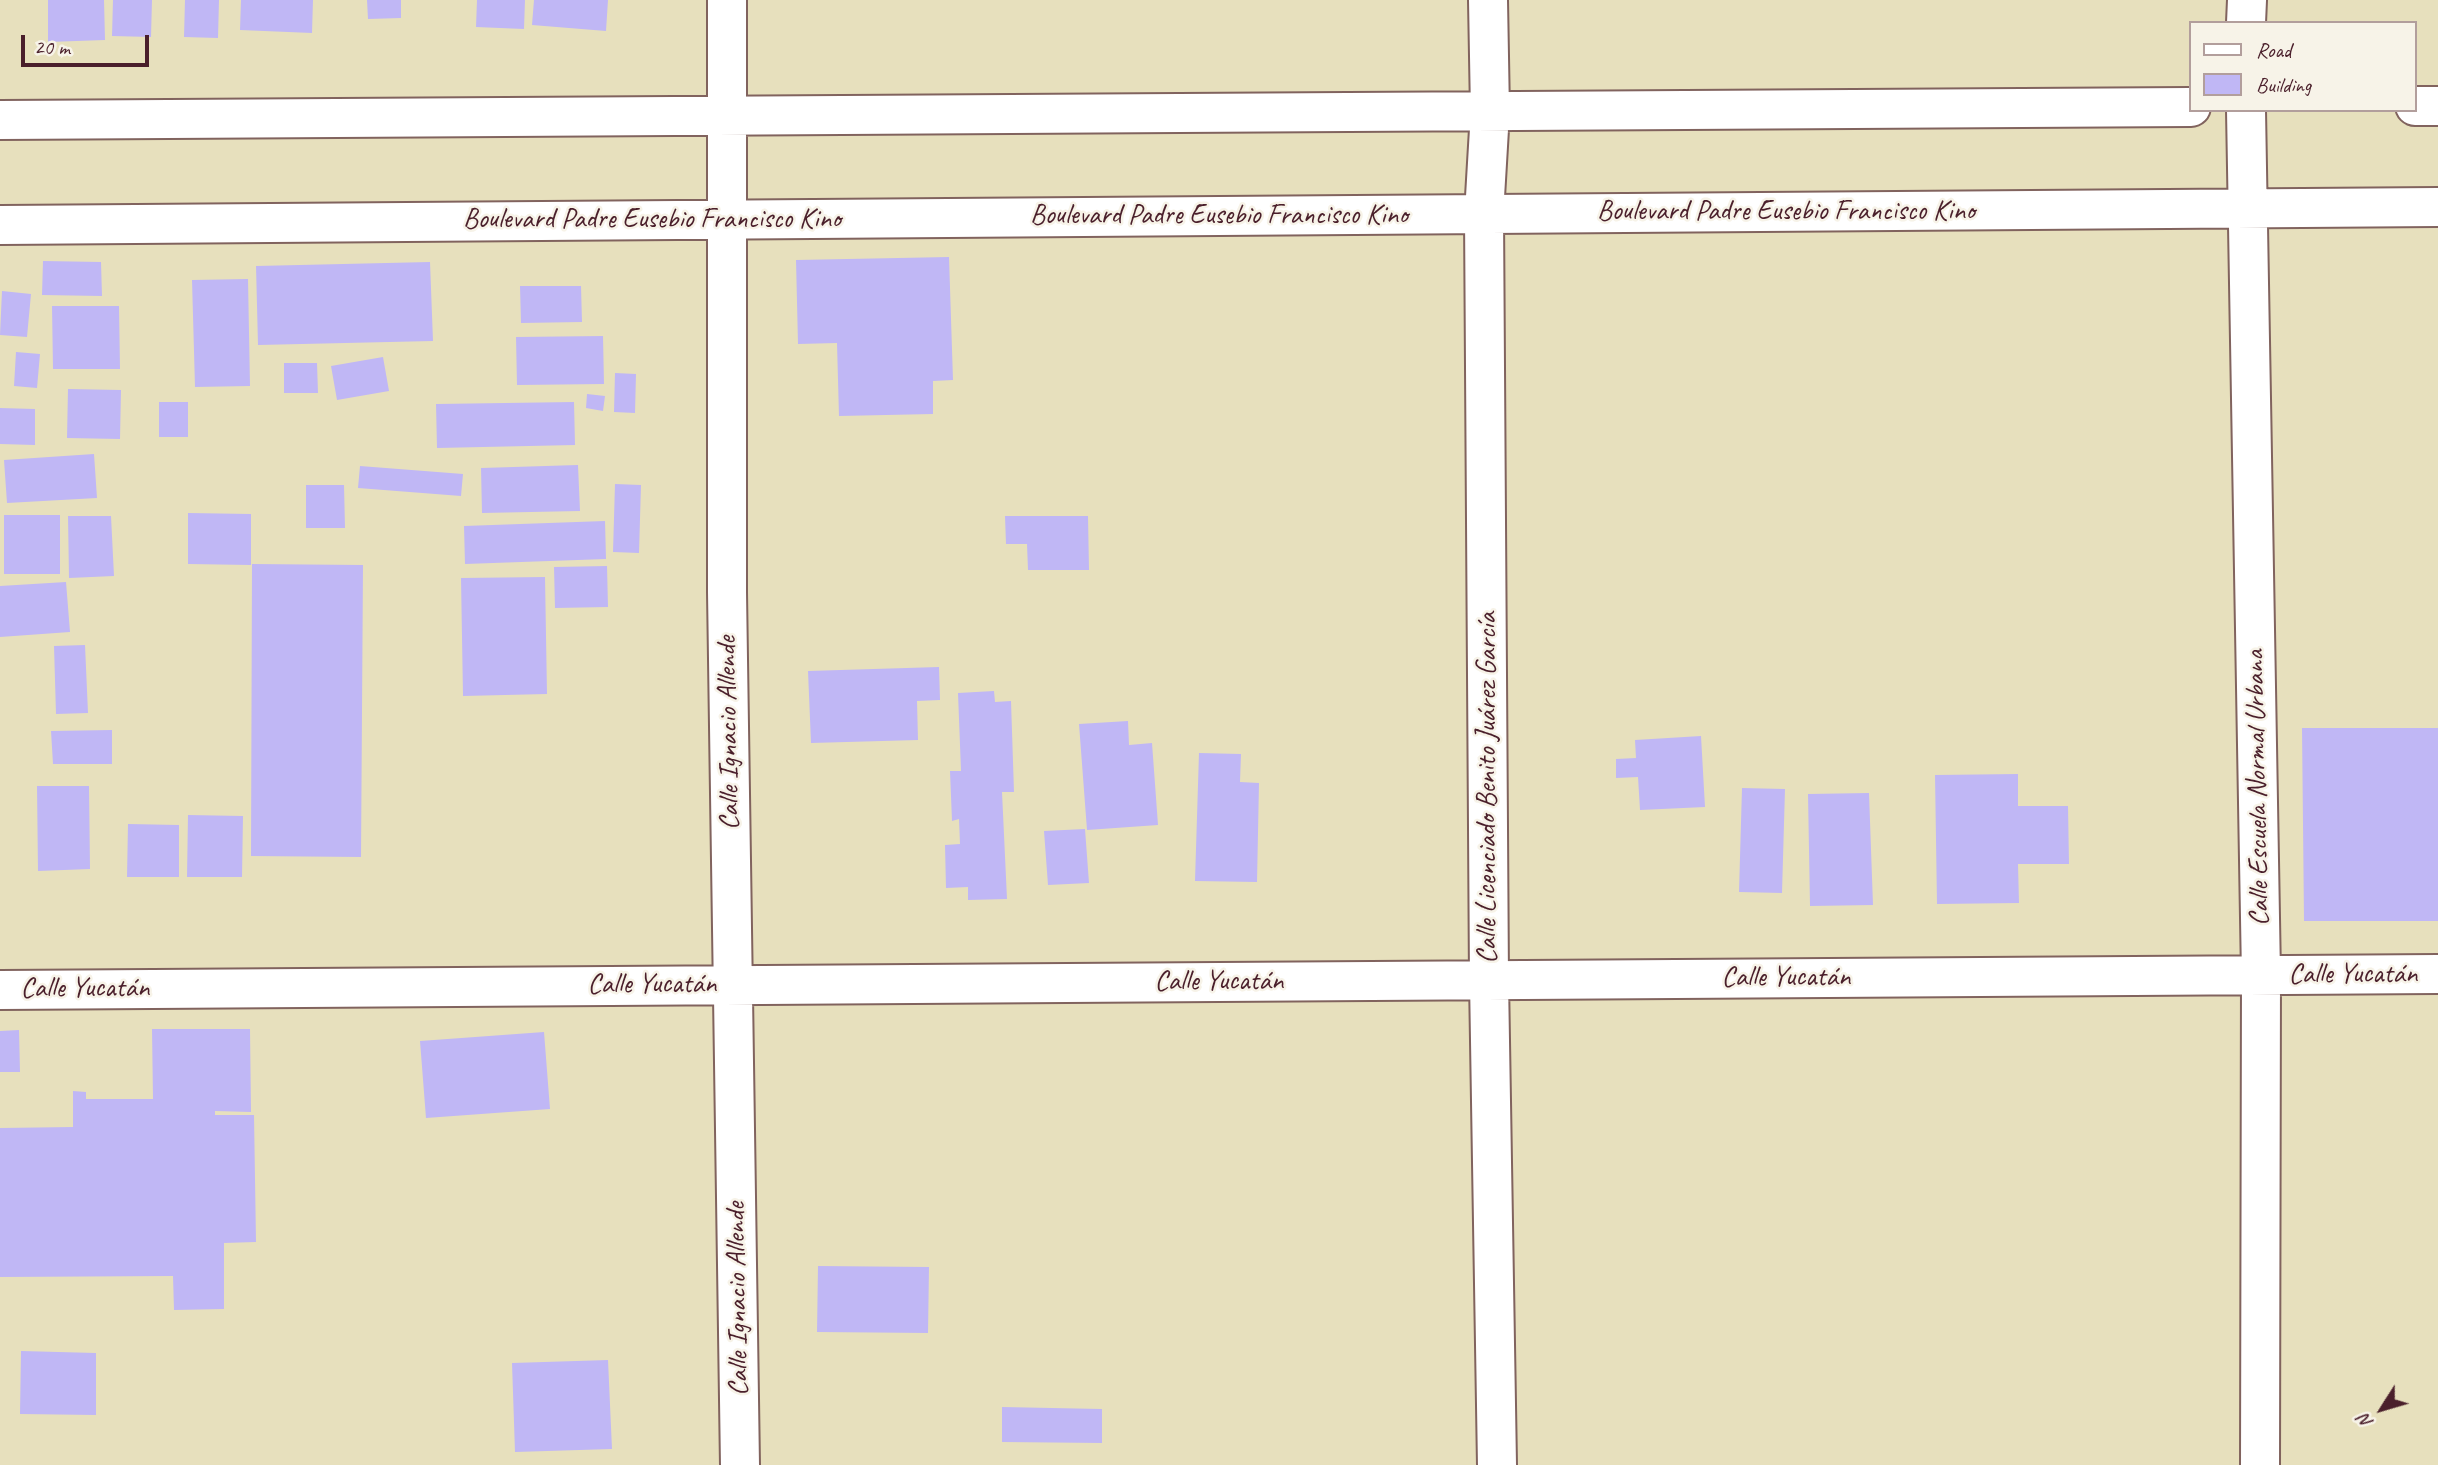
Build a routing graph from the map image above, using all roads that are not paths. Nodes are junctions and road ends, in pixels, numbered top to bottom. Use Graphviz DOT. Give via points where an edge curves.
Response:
graph roads {
  1 [pos="727,0"];
  2 [pos="1488,0"];
  3 [pos="2247,0"];
  4 [pos="2246,21"];
  5 [pos="2417,106"];
  6 [pos="2438,106"];
  7 [pos="2190,107"];
  8 [pos="1490,112"];
  9 [pos="2246,112"];
  10 [pos="727,116"];
  11 [pos="0,120"];
  12 [pos="2438,206"];
  13 [pos="2248,208"];
  14 [pos="1485,214"];
  15 [pos="726,220"];
  16 [pos="0,225"];
  17 [pos="2438,974"];
  18 [pos="2261,975"];
  19 [pos="1489,980"];
  20 [pos="733,985"];
  21 [pos="0,990"];
  22 [pos="740,1465"];
  23 [pos="1496,1465"];
  24 [pos="2260,1465"];
  1 -- 10 [label="street, Calle Ignacio Allende"];
  2 -- 8 [label="street, Calle Licenciado Benito Juárez García"];
  3 -- 4 [label="street"];
  5 -- 6 [label="street"];
  7 -- 8 [label="street"];
  8 -- 10 [label="street"];
  8 -- 14 [label="street, Calle Licenciado Benito Juárez García"];
  9 -- 13 [label="street, Calle Escuela Normal Urbana"];
  10 -- 11 [label="street"];
  10 -- 15 [label="street, Calle Ignacio Allende"];
  12 -- 13 [label="street, Boulevard Padre Eusebio Francisco Kino"];
  13 -- 14 [label="street, Boulevard Padre Eusebio Francisco Kino"];
  13 -- 18 [label="street, Calle Escuela Normal Urbana"];
  14 -- 15 [label="street, Boulevard Padre Eusebio Francisco Kino"];
  14 -- 19 [label="street, Calle Licenciado Benito Juárez García"];
  15 -- 16 [label="street, Boulevard Padre Eusebio Francisco Kino"];
  15 -- 20 [label="street, Calle Ignacio Allende"];
  17 -- 18 [label="street, Calle Yucatán"];
  18 -- 19 [label="street, Calle Yucatán"];
  18 -- 24 [label="street, Calle Escuela Normal Urbana"];
  19 -- 20 [label="street, Calle Yucatán"];
  19 -- 23 [label="street, Calle Licenciado Benito Juárez García"];
  20 -- 21 [label="street, Calle Yucatán"];
  20 -- 22 [label="street, Calle Ignacio Allende"];
}
